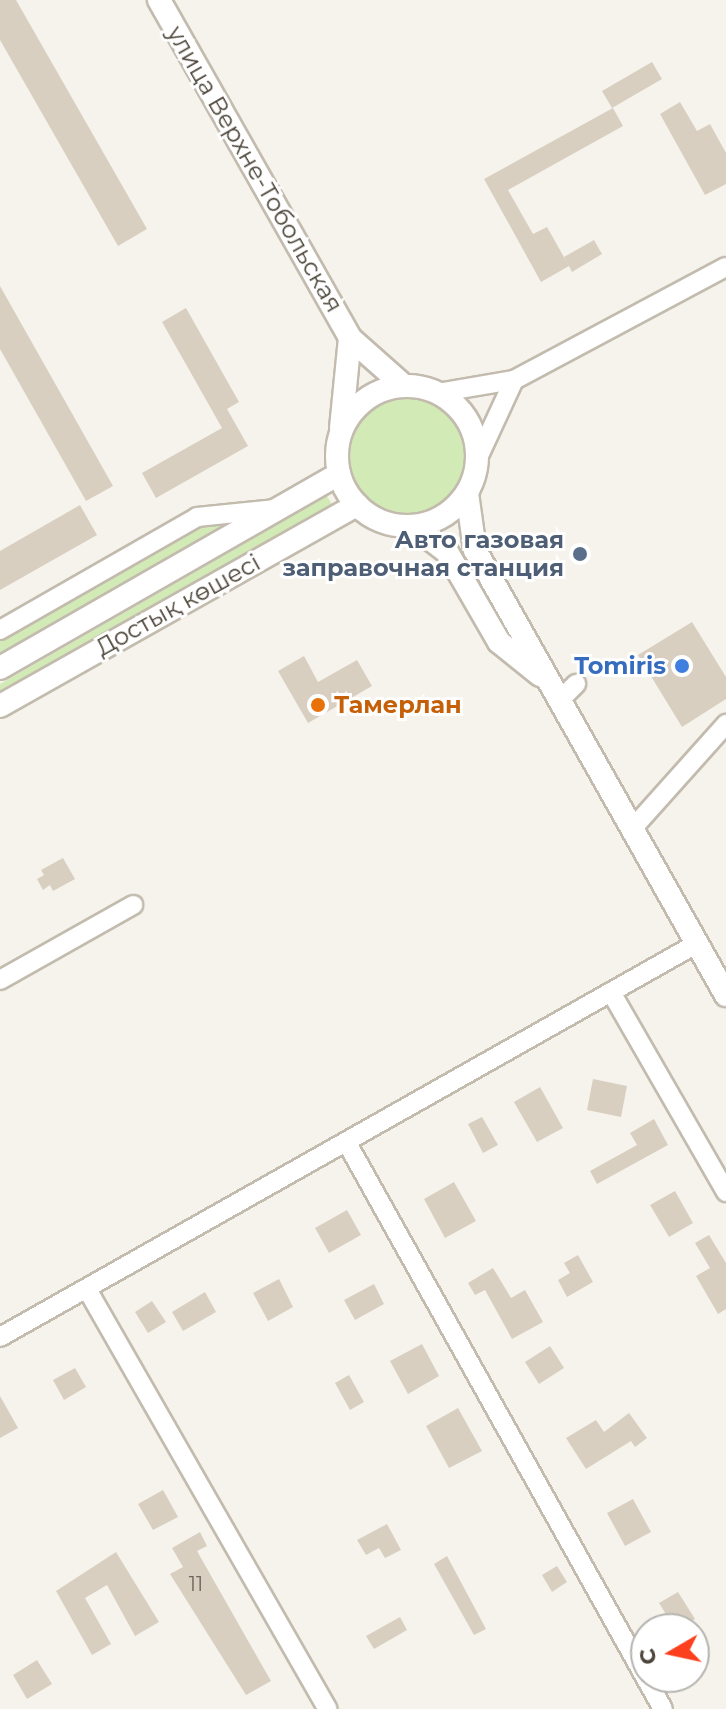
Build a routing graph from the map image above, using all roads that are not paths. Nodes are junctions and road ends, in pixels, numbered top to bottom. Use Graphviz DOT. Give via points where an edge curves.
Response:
graph roads {
  1 [pos="159,0"];
  2 [pos="726,267"];
  3 [pos="350,338"];
  4 [pos="514,380"];
  5 [pos="404,386"];
  6 [pos="445,398"];
  7 [pos="341,434"];
  8 [pos="477,460"];
  9 [pos="339,474"];
  10 [pos="467,493"];
  11 [pos="357,505"];
  12 [pos="281,508"];
  13 [pos="413,526"];
  14 [pos="0,630"];
  15 [pos="0,668"];
  16 [pos="563,689"];
  17 [pos="0,706"];
  18 [pos="726,724"];
  19 [pos="633,828"];
  20 [pos="133,905"];
  21 [pos="696,944"];
  22 [pos="0,980"];
  23 [pos="611,992"];
  24 [pos="726,995"];
  25 [pos="347,1143"];
  26 [pos="726,1192"];
  27 [pos="87,1289"];
  28 [pos="0,1337"];
  29 [pos="328,1709"];
  30 [pos="663,1709"];
  1 -- 3 [label="street, улица Верхне-Тобольская"];
  2 -- 4 [label="street"];
  3 -- 5 [label="street, улица Верхне-Тобольская"];
  3 -- 7 [label="street, улица Верхне-Тобольская"];
  4 -- 6 [label="street"];
  4 -- 8 [label="street"];
  5 -- 6 [label="street"];
  5 -- 7 [label="street" via="367,398"];
  6 -- 8 [label="street" via="475,438"];
  7 -- 9 [label="street"];
  8 -- 10 [label="street"];
  9 -- 11 [label="street"];
  9 -- 12 [label="street, Достық көшесі"];
  10 -- 13 [label="street" via="441,518"];
  10 -- 16 [label="street" via="475,550"];
  11 -- 13 [label="street" via="386,523"];
  11 -- 17 [label="street, Достық көшесі"];
  12 -- 14 [label="street" via="197,517"];
  12 -- 15 [label="street, Достық көшесі"];
  13 -- 16 [label="street" via="447,552 499,642"];
  16 -- 19 [label="street"];
  18 -- 19 [label="street" via="690,753"];
  19 -- 21 [label="street"];
  20 -- 22 [label="street"];
  21 -- 23 [label="street"];
  21 -- 24 [label="street"];
  23 -- 25 [label="street"];
  23 -- 26 [label="street"];
  25 -- 27 [label="street"];
  25 -- 30 [label="street"];
  27 -- 28 [label="street"];
  27 -- 29 [label="street"];
}
